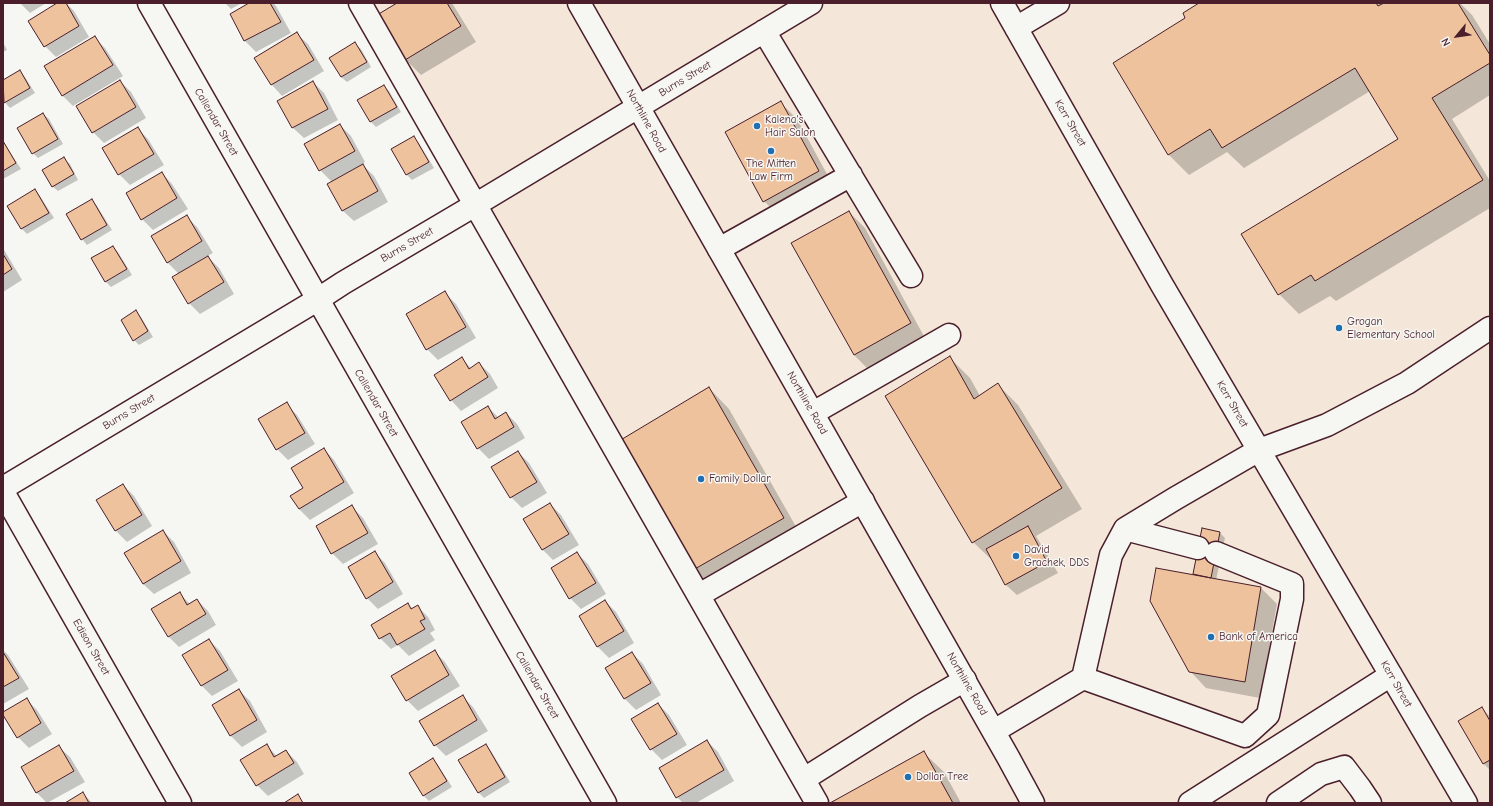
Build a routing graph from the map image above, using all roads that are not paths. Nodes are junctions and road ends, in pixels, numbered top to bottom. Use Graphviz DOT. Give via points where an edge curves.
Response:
graph roads {
  1 [pos="149,3"];
  2 [pos="360,3"];
  3 [pos="579,3"];
  4 [pos="811,3"];
  5 [pos="1002,3"];
  6 [pos="1058,3"];
  7 [pos="1016,28"];
  8 [pos="764,31"];
  9 [pos="638,107"];
  10 [pos="851,175"];
  11 [pos="475,205"];
  12 [pos="720,249"];
  13 [pos="911,276"];
  14 [pos="317,300"];
  15 [pos="1490,328"];
  16 [pos="949,335"];
  17 [pos="813,413"];
  18 [pos="1259,450"];
  19 [pos="3,488"];
  20 [pos="3,492"];
  21 [pos="863,501"];
  22 [pos="1125,529"];
  23 [pos="699,595"];
  24 [pos="1391,675"];
  25 [pos="1083,678"];
  26 [pos="965,680"];
  27 [pos="994,731"];
  28 [pos="1245,736"];
  29 [pos="1259,759"];
  30 [pos="804,779"];
  31 [pos="180,803"];
  32 [pos="605,803"];
  33 [pos="817,803"];
  34 [pos="1033,803"];
  35 [pos="1190,803"];
  36 [pos="1278,803"];
  37 [pos="1370,803"];
  38 [pos="1466,803"];
  1 -- 14 [label="street, Callendar Street"];
  2 -- 11 [label="street"];
  3 -- 9 [label="street, Northline Road"];
  4 -- 8 [label="street, Burns Street"];
  5 -- 7 [label="street, Kerr Street"];
  6 -- 7 [label="street"];
  7 -- 18 [label="street, Kerr Street"];
  8 -- 9 [label="street, Burns Street"];
  8 -- 10 [label="street"];
  9 -- 11 [label="street, Burns Street"];
  9 -- 12 [label="street, Northline Road"];
  10 -- 12 [label="street"];
  10 -- 13 [label="street"];
  11 -- 14 [label="street, Burns Street"];
  11 -- 23 [label="street"];
  12 -- 17 [label="street, Northline Road"];
  14 -- 19 [label="street, Burns Street"];
  14 -- 32 [label="street, Callendar Street"];
  15 -- 18 [label="street" via="1414,379 1381,397 1327,425"];
  16 -- 17 [label="street"];
  17 -- 21 [label="street, Northline Road"];
  18 -- 22 [label="street"];
  18 -- 24 [label="street, Kerr Street"];
  20 -- 31 [label="street, Edison Street"];
  21 -- 23 [label="street"];
  21 -- 26 [label="street, Northline Road"];
  22 -- 25 [label="street" via="1111,555"];
  22 -- 28 [label="street" via="1207,550 1292,584 1292,599 1268,715"];
  23 -- 30 [label="street"];
  24 -- 29 [label="street"];
  24 -- 38 [label="street, Kerr Street"];
  25 -- 27 [label="street"];
  25 -- 28 [label="street"];
  26 -- 27 [label="street, Northline Road"];
  26 -- 30 [label="street"];
  27 -- 34 [label="street, Northline Road"];
  28 -- 29 [label="street"];
  29 -- 35 [label="street"];
  30 -- 33 [label="street"];
  36 -- 37 [label="street" via="1321,774 1344,767"];
}
